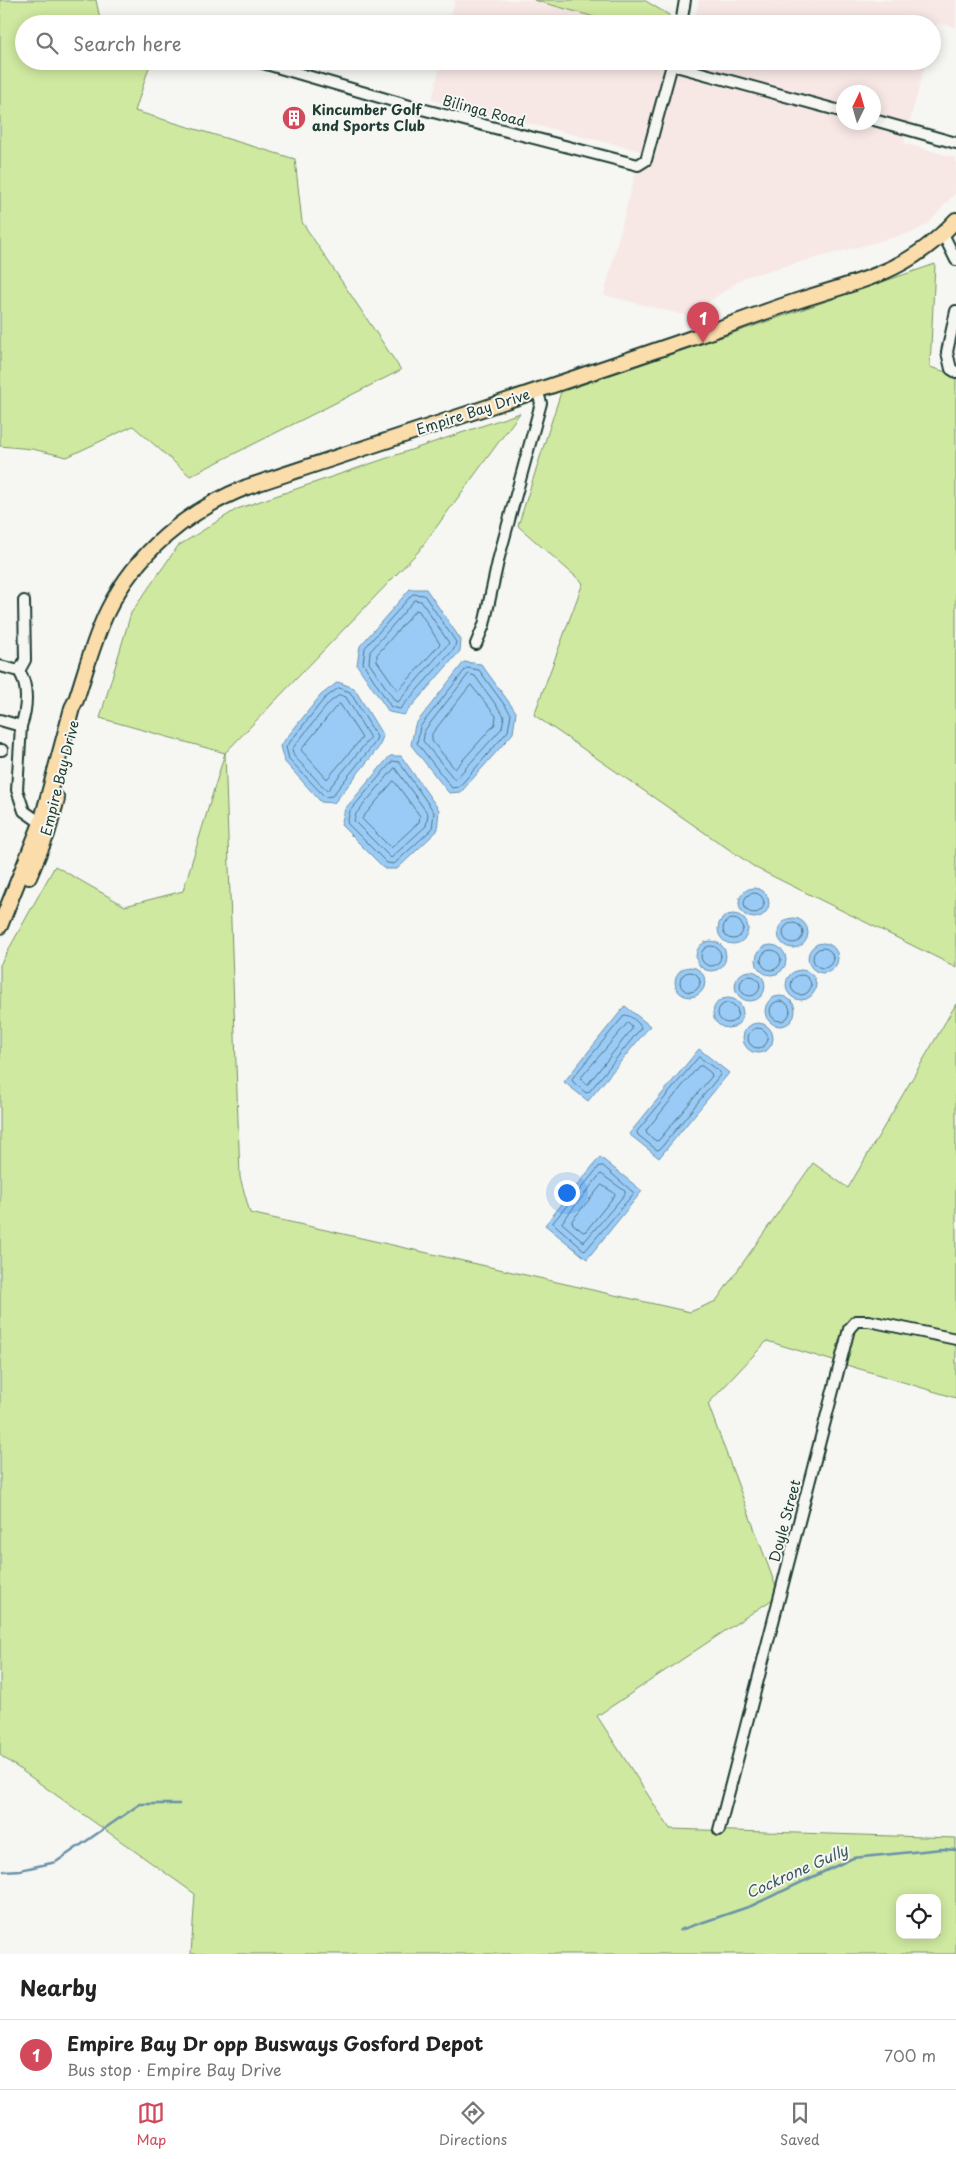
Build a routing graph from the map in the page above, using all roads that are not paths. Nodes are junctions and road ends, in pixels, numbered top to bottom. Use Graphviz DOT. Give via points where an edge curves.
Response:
graph roads {
  1 [pos="685,0"];
  2 [pos="682,15"];
  3 [pos="287,70"];
  4 [pos="670,70"];
  5 [pos="697,70"];
  6 [pos="836,110"];
  7 [pos="881,122"];
  8 [pos="956,143"];
  9 [pos="956,220"];
  10 [pos="944,234"];
  11 [pos="956,260"];
  12 [pos="956,311"];
  13 [pos="954,371"];
  14 [pos="537,390"];
  15 [pos="24,601"];
  16 [pos="476,644"];
  17 [pos="0,666"];
  18 [pos="19,671"];
  19 [pos="76,700"];
  20 [pos="0,720"];
  21 [pos="21,726"];
  22 [pos="60,790"];
  23 [pos="41,822"];
  24 [pos="38,857"];
  25 [pos="0,926"];
  26 [pos="0,936"];
  27 [pos="956,1339"];
  28 [pos="719,1830"];
  1 -- 2 [label="street"];
  3 -- 4 [label="street, Bilinga Road" via="410,106 638,165 646,160"];
  5 -- 6 [label="street"];
  7 -- 8 [label="street"];
  9 -- 10 [label="main road, Empire Bay Drive"];
  10 -- 11 [label="street"];
  10 -- 14 [label="main road, Empire Bay Drive" via="909,261 874,277"];
  12 -- 13 [label="street" via="947,352"];
  14 -- 16 [label="street" via="541,403 484,626"];
  14 -- 19 [label="main road, Empire Bay Drive" via="247,487 189,518 148,553 116,595 100,627"];
  15 -- 18 [label="street" via="25,660"];
  17 -- 18 [label="street"];
  18 -- 21 [label="street" via="24,679 26,698"];
  19 -- 22 [label="main road, Empire Bay Drive" via="77,709"];
  19 -- 23 [label="main road, Empire Bay Drive"];
  20 -- 21 [label="street"];
  21 -- 23 [label="street" via="17,790 24,811"];
  22 -- 23 [label="main road" via="56,791 50,812"];
  22 -- 24 [label="main road, Empire Bay Drive"];
  23 -- 24 [label="main road" via="43,830 37,848"];
  23 -- 25 [label="main road, Empire Bay Drive"];
  24 -- 26 [label="main road, Empire Bay Drive"];
  27 -- 28 [label="street, Doyle Street" via="869,1321 856,1322 849,1329"];
}
